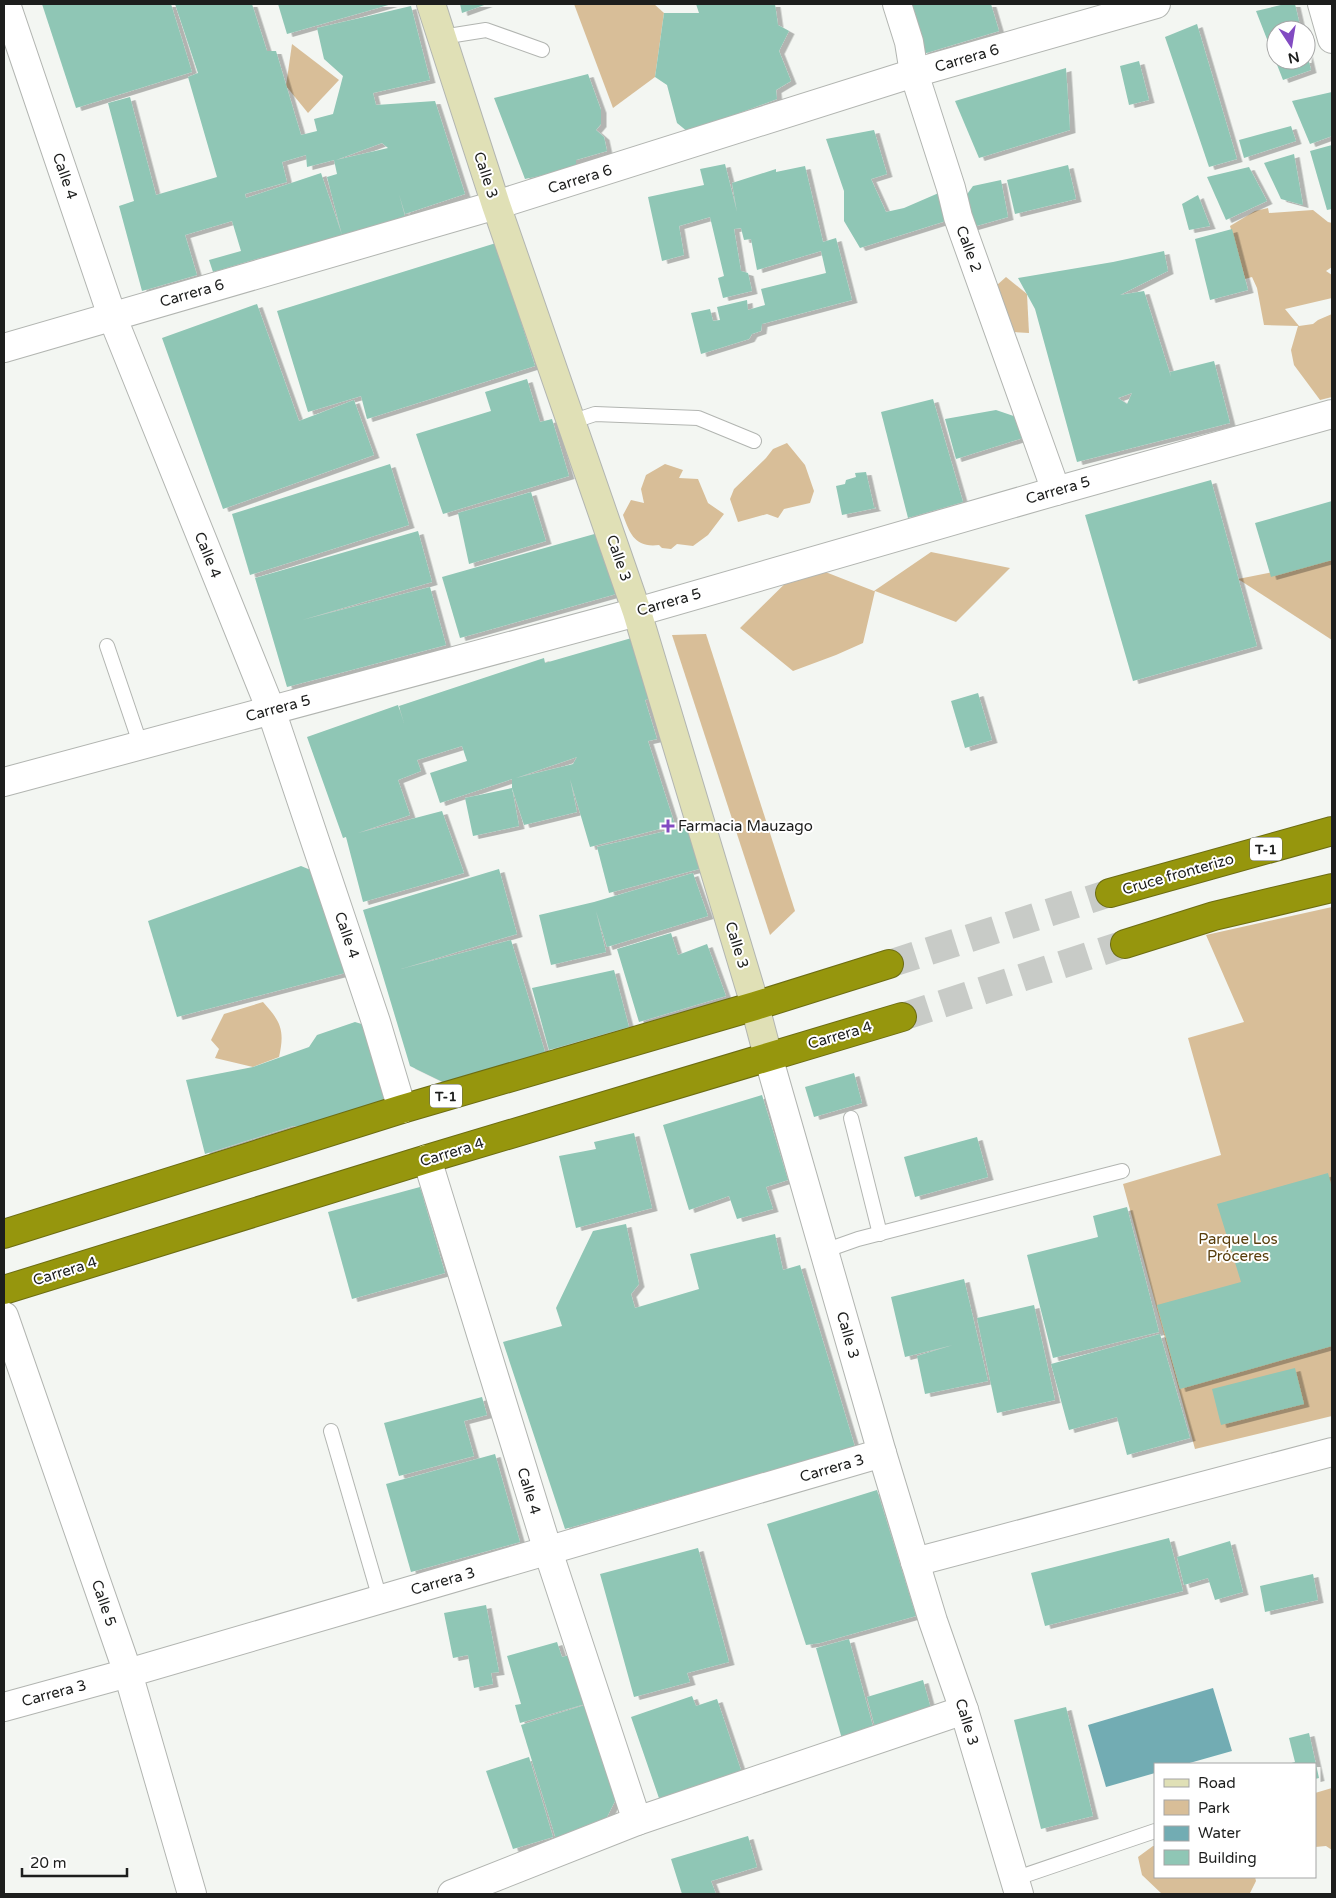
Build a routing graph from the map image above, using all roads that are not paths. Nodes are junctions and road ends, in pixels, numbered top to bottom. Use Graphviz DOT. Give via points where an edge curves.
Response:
graph roads {
  1 [pos="6,4"];
  2 [pos="431,4"];
  3 [pos="897,4"];
  4 [pos="1156,4"];
  5 [pos="1322,4"];
  6 [pos="442,36"];
  7 [pos="1332,39"];
  8 [pos="542,50"];
  9 [pos="914,73"];
  10 [pos="496,205"];
  11 [pos="112,316"];
  12 [pos="4,348"];
  13 [pos="1332,414"];
  14 [pos="571,422"];
  15 [pos="754,441"];
  16 [pos="1056,490"];
  17 [pos="637,612"];
  18 [pos="107,646"];
  19 [pos="271,710"];
  20 [pos="141,746"];
  21 [pos="4,782"];
  22 [pos="1332,831"];
  23 [pos="1332,888"];
  24 [pos="1110,893"];
  25 [pos="1125,944"];
  26 [pos="890,964"];
  27 [pos="755,1006"];
  28 [pos="902,1016"];
  29 [pos="768,1056"];
  30 [pos="402,1109"];
  31 [pos="851,1118"];
  32 [pos="426,1159"];
  33 [pos="1122,1171"];
  34 [pos="4,1234"];
  35 [pos="880,1234"];
  36 [pos="824,1251"];
  37 [pos="4,1290"];
  38 [pos="4,1316"];
  39 [pos="331,1431"];
  40 [pos="1332,1452"];
  41 [pos="882,1453"];
  42 [pos="548,1551"];
  43 [pos="915,1562"];
  44 [pos="380,1599"];
  45 [pos="128,1672"];
  46 [pos="4,1707"];
  47 [pos="964,1710"];
  48 [pos="637,1821"];
  49 [pos="1154,1831"];
  50 [pos="1017,1887"];
  51 [pos="192,1894"];
  52 [pos="452,1894"];
  1 -- 11 [label="street, Calle 4"];
  2 -- 6 [label="street, Calle 3"];
  3 -- 9 [label="street, Calle 2" via="909,42"];
  4 -- 9 [label="street, Carrera 6"];
  5 -- 7 [label="street"];
  6 -- 8 [label="lane" via="486,30"];
  6 -- 10 [label="street, Calle 3"];
  9 -- 10 [label="street, Carrera 6"];
  9 -- 16 [label="street, Calle 2" via="958,217"];
  10 -- 11 [label="street, Carrera 6"];
  10 -- 14 [label="street, Calle 3"];
  11 -- 12 [label="street, Carrera 6"];
  11 -- 19 [label="street, Calle 4"];
  13 -- 16 [label="street, Carrera 5"];
  14 -- 15 [label="lane" via="595,414 698,418"];
  14 -- 17 [label="street, Calle 3"];
  16 -- 17 [label="street, Carrera 5"];
  17 -- 19 [label="street, Carrera 5"];
  17 -- 27 [label="street, Calle 3"];
  18 -- 20 [label="lane"];
  19 -- 20 [label="street, Carrera 5"];
  19 -- 30 [label="street, Calle 4"];
  20 -- 21 [label="street, Carrera 5"];
  22 -- 24 [label="highway, Cruce fronterizo / T-1"];
  23 -- 25 [label="highway" via="1214,916"];
  26 -- 27 [label="highway, T-1"];
  27 -- 29 [label="street, Calle 3"];
  27 -- 30 [label="highway, T-1"];
  28 -- 29 [label="highway, Carrera 4"];
  29 -- 32 [label="highway, Carrera 4"];
  29 -- 36 [label="street, Calle 3"];
  30 -- 34 [label="highway, T-1"];
  31 -- 35 [label="lane"];
  32 -- 37 [label="highway, Carrera 4"];
  32 -- 42 [label="street, Calle 4"];
  33 -- 35 [label="lane"];
  35 -- 36 [label="lane"];
  36 -- 41 [label="street, Calle 3"];
  38 -- 45 [label="street, Calle 5"];
  39 -- 44 [label="lane"];
  40 -- 43 [label="street"];
  41 -- 42 [label="street, Carrera 3"];
  41 -- 43 [label="street, Calle 3"];
  42 -- 44 [label="street, Carrera 3"];
  42 -- 48 [label="street, Calle 4"];
  43 -- 47 [label="street, Calle 3"];
  44 -- 45 [label="street, Carrera 3"];
  45 -- 46 [label="street, Carrera 3"];
  45 -- 51 [label="street, Calle 5"];
  47 -- 48 [label="street"];
  47 -- 50 [label="street, Calle 3"];
  48 -- 52 [label="street"];
  49 -- 50 [label="lane"];
}
